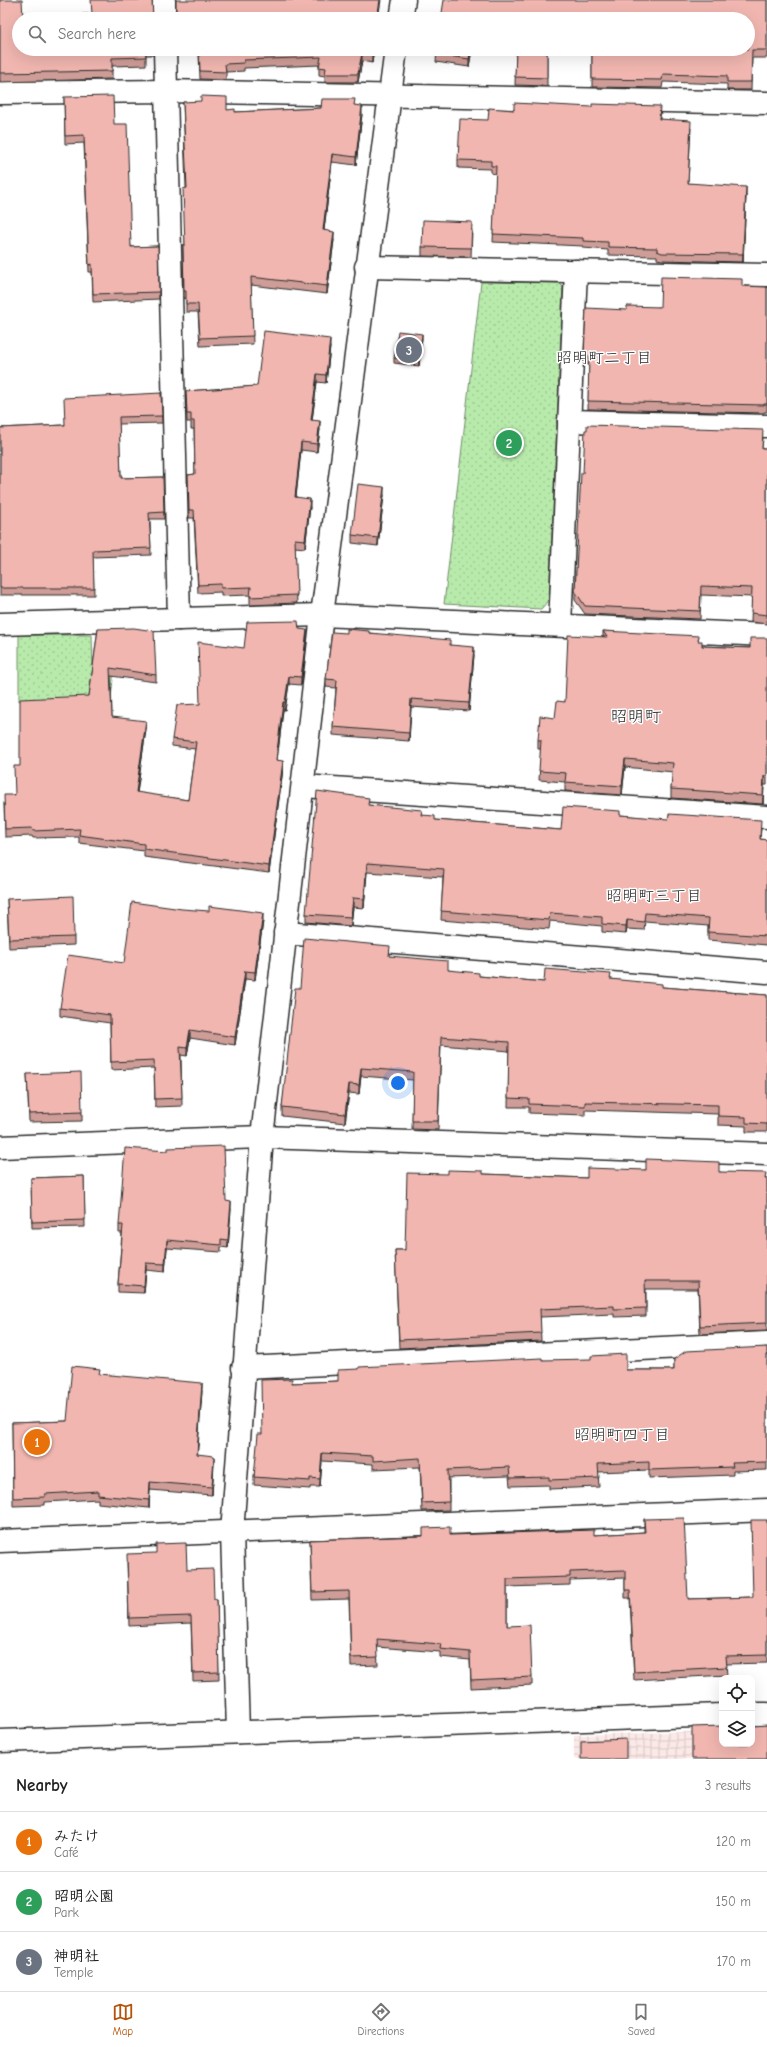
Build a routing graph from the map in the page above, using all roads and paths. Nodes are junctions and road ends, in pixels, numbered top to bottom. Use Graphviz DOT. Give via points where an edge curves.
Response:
graph roads {
  1 [pos="164,0"];
  2 [pos="404,0"];
  3 [pos="164,12"];
  4 [pos="402,12"];
  5 [pos="165,56"];
  6 [pos="395,56"];
  7 [pos="166,91"];
  8 [pos="0,93"];
  9 [pos="388,96"];
  10 [pos="767,103"];
  11 [pos="366,267"];
  12 [pos="576,271"];
  13 [pos="767,275"];
  14 [pos="569,421"];
  15 [pos="767,426"];
  16 [pos="322,615"];
  17 [pos="179,619"];
  18 [pos="0,624"];
  19 [pos="560,625"];
  20 [pos="767,635"];
  21 [pos="303,786"];
  22 [pos="767,817"];
  23 [pos="285,933"];
  24 [pos="767,972"];
  25 [pos="262,1137"];
  26 [pos="0,1147"];
  27 [pos="767,1154"];
  28 [pos="767,1343"];
  29 [pos="244,1368"];
  30 [pos="767,1510"];
  31 [pos="232,1532"];
  32 [pos="0,1541"];
  33 [pos="755,1714"];
  34 [pos="767,1714"];
  35 [pos="719,1715"];
  36 [pos="238,1732"];
  37 [pos="0,1741"];
  1 -- 3 [label="street"];
  2 -- 4 [label="street"];
  5 -- 7 [label="street"];
  6 -- 9 [label="street"];
  7 -- 8 [label="street"];
  7 -- 9 [label="street"];
  7 -- 17 [label="street"];
  9 -- 10 [label="street"];
  9 -- 11 [label="street"];
  11 -- 12 [label="street"];
  11 -- 16 [label="street"];
  12 -- 13 [label="street"];
  12 -- 14 [label="street"];
  14 -- 15 [label="street"];
  14 -- 19 [label="street"];
  16 -- 17 [label="street"];
  16 -- 19 [label="street"];
  16 -- 21 [label="street"];
  17 -- 18 [label="street"];
  19 -- 20 [label="street"];
  21 -- 22 [label="street"];
  21 -- 23 [label="street"];
  23 -- 24 [label="street"];
  23 -- 25 [label="street"];
  25 -- 26 [label="street"];
  25 -- 27 [label="street"];
  25 -- 29 [label="street"];
  28 -- 29 [label="street"];
  29 -- 31 [label="street"];
  30 -- 31 [label="street"];
  31 -- 32 [label="street"];
  31 -- 36 [label="street"];
  33 -- 34 [label="street"];
  35 -- 36 [label="street"];
  36 -- 37 [label="street"];
}
